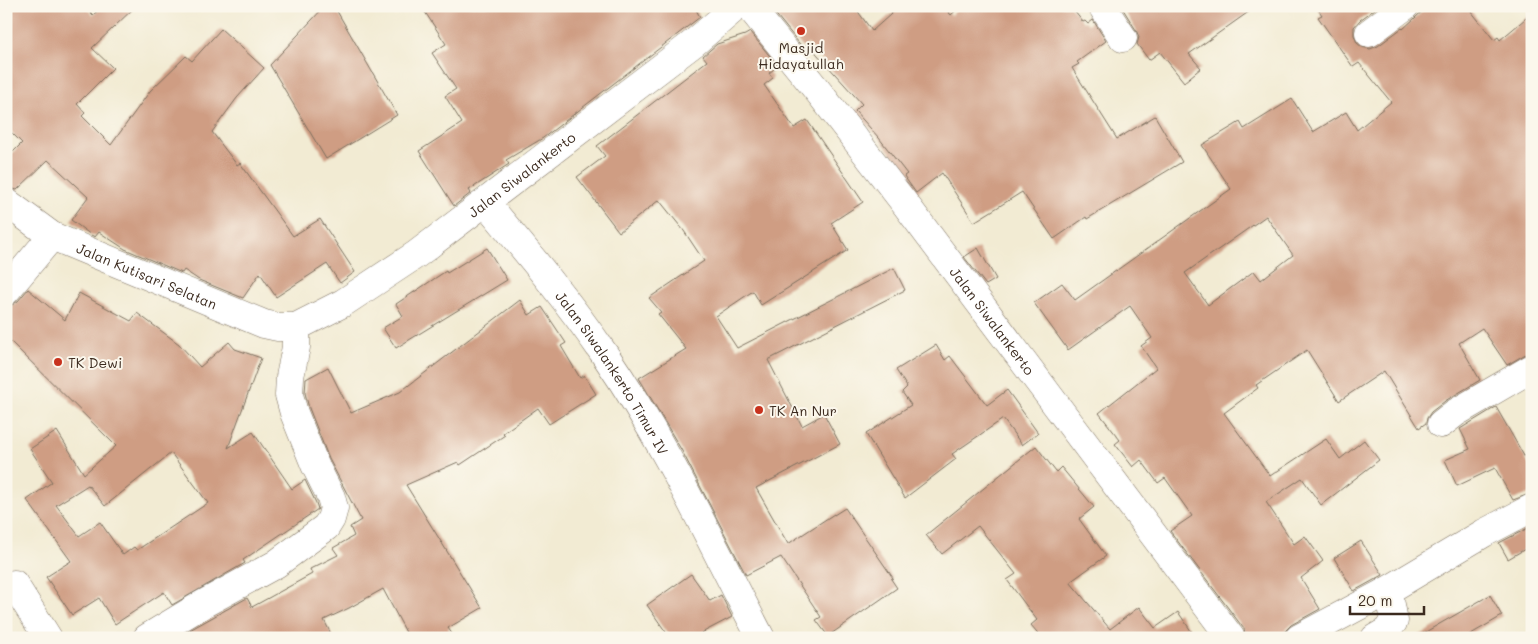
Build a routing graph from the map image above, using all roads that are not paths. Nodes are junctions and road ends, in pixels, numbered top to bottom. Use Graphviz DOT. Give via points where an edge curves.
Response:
graph roads {
  1 [pos="739,6"];
  2 [pos="1103,6"];
  3 [pos="1405,6"];
  4 [pos="1369,33"];
  5 [pos="1123,38"];
  6 [pos="6,202"];
  7 [pos="486,203"];
  8 [pos="52,236"];
  9 [pos="6,291"];
  10 [pos="296,327"];
  11 [pos="1532,368"];
  12 [pos="1441,424"];
  13 [pos="1532,508"];
  14 [pos="14,584"];
  15 [pos="1385,592"];
  16 [pos="48,638"];
  17 [pos="147,638"];
  18 [pos="761,638"];
  19 [pos="1231,638"];
  20 [pos="1299,638"];
  21 [pos="1375,638"];
  1 -- 7 [label="street, Jalan Siwalankerto"];
  1 -- 19 [label="street, Jalan Siwalankerto" via="821,95"];
  2 -- 5 [label="street"];
  3 -- 4 [label="street"];
  6 -- 8 [label="street, Jalan Kutisari Selatan"];
  7 -- 10 [label="street, Jalan Siwalankerto" via="418,254 350,298"];
  7 -- 18 [label="street, Jalan Siwalankerto Timur IV" via="555,286 606,356 660,443"];
  8 -- 9 [label="street"];
  8 -- 10 [label="street, Jalan Kutisari Selatan" via="264,324"];
  10 -- 17 [label="street" via="289,396 314,465 331,497 334,508 331,519 326,527 276,564"];
  11 -- 12 [label="street"];
  13 -- 15 [label="street"];
  14 -- 16 [label="street"];
  15 -- 20 [label="street"];
  15 -- 21 [label="street" via="1394,621 1387,631"];
}
